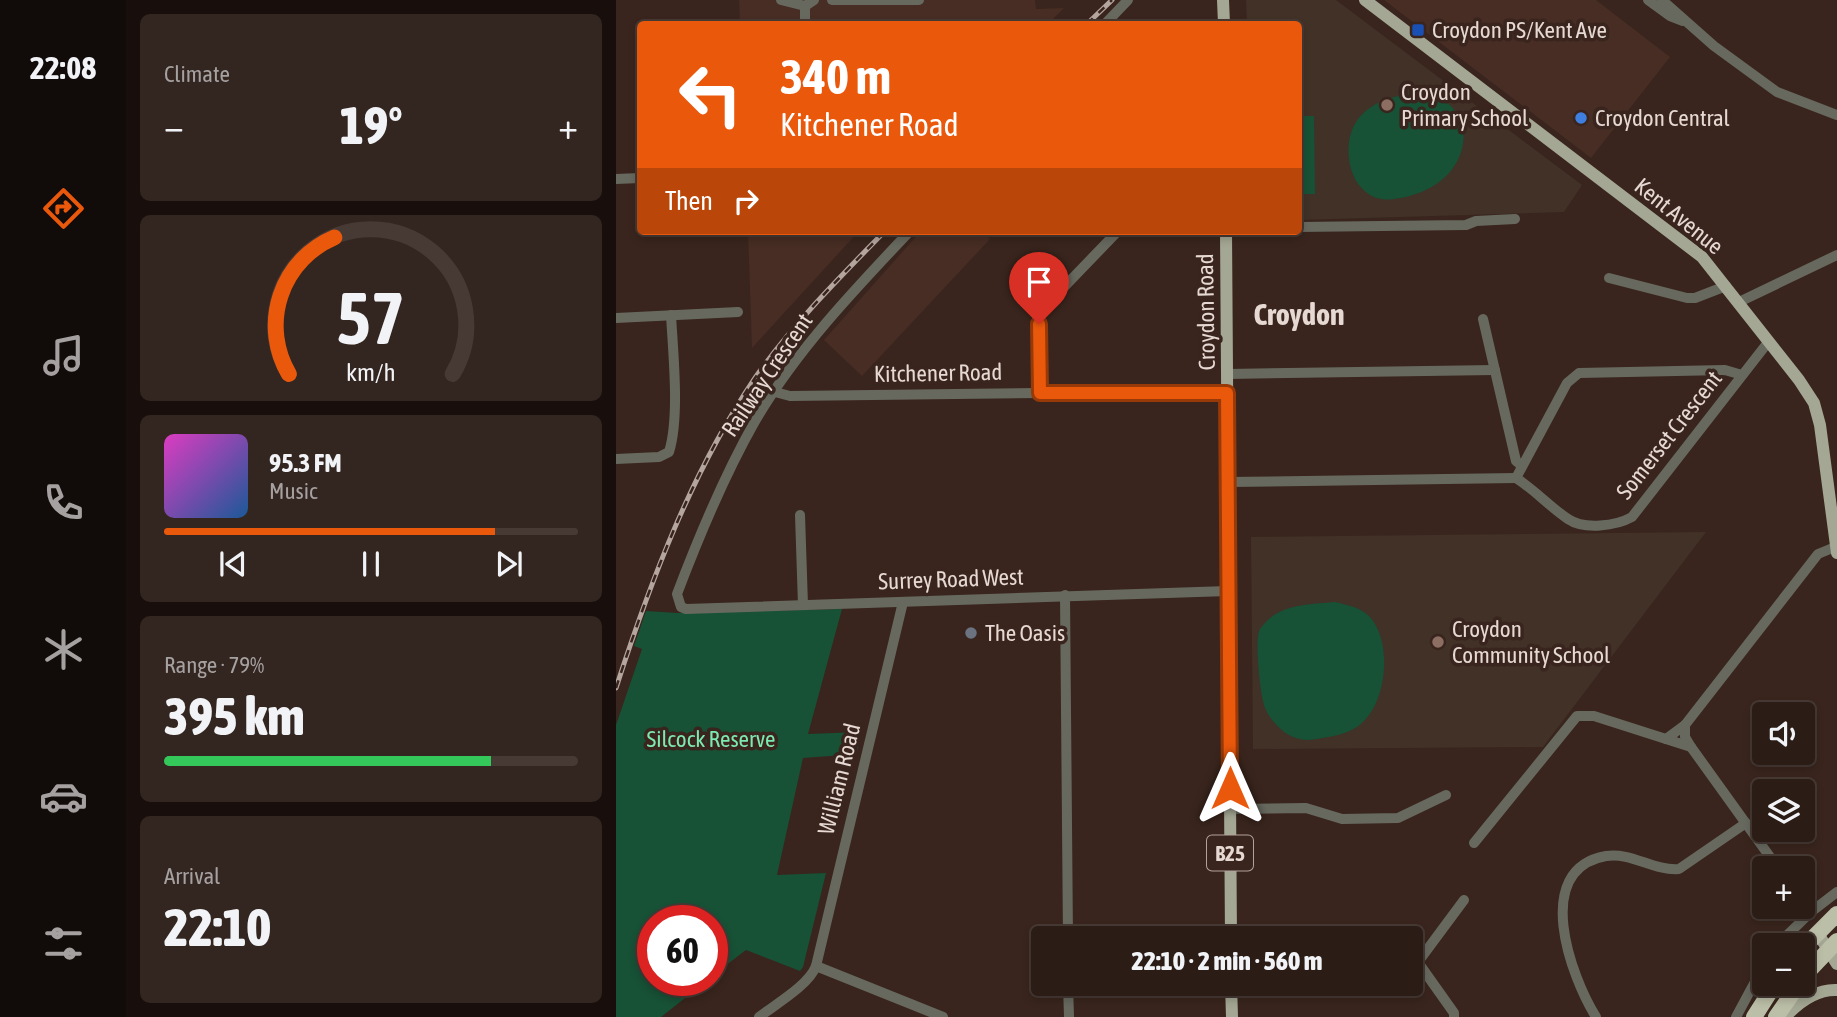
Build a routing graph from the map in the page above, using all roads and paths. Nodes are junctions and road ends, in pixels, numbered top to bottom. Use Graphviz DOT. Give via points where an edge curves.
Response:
graph roads {
  1 [pos="781,0"];
  2 [pos="832,0"];
  3 [pos="919,0"];
  4 [pos="1128,0"];
  5 [pos="1223,0"];
  6 [pos="1365,0"];
  7 [pos="1648,0"];
  8 [pos="1662,0"];
  9 [pos="810,3"];
  10 [pos="806,21"];
  11 [pos="1108,21"];
  12 [pos="1224,21"];
  13 [pos="1686,22"];
  14 [pos="1837,115"];
  15 [pos="637,178"];
  16 [pos="616,179"];
  17 [pos="1515,219"];
  18 [pos="1302,227"];
  19 [pos="906,235"];
  20 [pos="1114,235"];
  21 [pos="1226,235"];
  22 [pos="1837,255"];
  23 [pos="1609,278"];
  24 [pos="1726,286"];
  25 [pos="1739,302"];
  26 [pos="737,312"];
  27 [pos="671,315"];
  28 [pos="616,318"];
  29 [pos="1483,319"];
  30 [pos="1769,341"];
  31 [pos="1495,370"];
  32 [pos="1227,374"];
  33 [pos="1742,374"];
  34 [pos="775,392"];
  35 [pos="1040,393"];
  36 [pos="1227,393"];
  37 [pos="616,459"];
  38 [pos="1522,466"];
  39 [pos="1516,478"];
  40 [pos="1228,482"];
  41 [pos="800,515"];
  42 [pos="1836,550"];
  43 [pos="1228,591"];
  44 [pos="1065,595"];
  45 [pos="902,602"];
  46 [pos="678,603"];
  47 [pos="803,605"];
  48 [pos="1685,725"];
  49 [pos="1666,739"];
  50 [pos="1691,747"];
  51 [pos="1446,795"];
  52 [pos="1230,809"];
  53 [pos="1746,823"];
  54 [pos="1474,843"];
  55 [pos="1769,856"];
  56 [pos="1837,892"];
  57 [pos="1464,900"];
  58 [pos="1815,909"];
  59 [pos="1804,919"];
  60 [pos="1068,926"];
  61 [pos="1231,926"];
  62 [pos="1831,932"];
  63 [pos="1789,933"];
  64 [pos="1815,941"];
  65 [pos="1423,955"];
  66 [pos="1815,957"];
  67 [pos="1837,964"];
  68 [pos="816,966"];
  69 [pos="1423,969"];
  70 [pos="1752,987"];
  71 [pos="1837,990"];
  72 [pos="1068,996"];
  73 [pos="1231,996"];
  74 [pos="1766,996"];
  75 [pos="1791,996"];
  76 [pos="759,1017"];
  77 [pos="943,1017"];
  78 [pos="1069,1017"];
  79 [pos="1231,1017"];
  80 [pos="1454,1017"];
  81 [pos="1596,1017"];
  82 [pos="1736,1017"];
  83 [pos="1754,1017"];
  84 [pos="1776,1017"];
  85 [pos="1785,1017"];
  1 -- 9 [label="street"];
  2 -- 3 [label="street"];
  4 -- 11 [label="street"];
  5 -- 12 [label="main road"];
  6 -- 24 [label="main road, Kent Avenue" via="1702,257"];
  7 -- 13 [label="street"];
  8 -- 13 [label="street"];
  9 -- 10 [label="street"];
  13 -- 14 [label="street" via="1777,92"];
  15 -- 16 [label="street"];
  17 -- 18 [label="street" via="1466,225"];
  19 -- 34 [label="street, Railway Crescent" via="819,332"];
  20 -- 35 [label="street" via="1040,312"];
  21 -- 32 [label="main road, Croydon Road / B25"];
  22 -- 25 [label="street"];
  23 -- 24 [label="street" via="1687,298"];
  24 -- 25 [label="main road, Kent Avenue"];
  25 -- 30 [label="main road, Kent Avenue"];
  26 -- 27 [label="street"];
  27 -- 28 [label="street"];
  27 -- 37 [label="street" via="674,385 669,452 659,457"];
  29 -- 31 [label="street"];
  30 -- 33 [label="street, Somerset Crescent"];
  30 -- 42 [label="main road, Kent Avenue" via="1808,391 1817,413"];
  31 -- 32 [label="street"];
  31 -- 38 [label="street"];
  32 -- 36 [label="main road, Croydon Road / B25"];
  33 -- 38 [label="street" via="1725,370 1579,373 1567,383"];
  33 -- 39 [label="street, Somerset Crescent" via="1632,517 1623,522 1570,521"];
  34 -- 35 [label="street, Kitchener Road" via="790,396"];
  34 -- 46 [label="street, Railway Crescent" via="706,518 677,594"];
  35 -- 36 [label="street, Kitchener Road"];
  36 -- 40 [label="main road, Croydon Road / B25"];
  38 -- 39 [label="street"];
  39 -- 40 [label="street"];
  40 -- 43 [label="main road, Croydon Road / B25"];
  41 -- 47 [label="street"];
  42 -- 48 [label="street" via="1818,554"];
  43 -- 44 [label="street, Surrey Road West"];
  43 -- 52 [label="main road, Croydon Road / B25"];
  44 -- 45 [label="street, Surrey Road West"];
  44 -- 60 [label="street"];
  45 -- 47 [label="street, Surrey Road West"];
  45 -- 68 [label="street, William Road"];
  46 -- 47 [label="street, Surrey Road West" via="686,609"];
  48 -- 49 [label="street"];
  48 -- 50 [label="street"];
  49 -- 50 [label="street"];
  49 -- 54 [label="street" via="1594,716 1577,716"];
  50 -- 53 [label="street"];
  51 -- 52 [label="street" via="1398,818 1342,819 1306,808"];
  52 -- 61 [label="main road, Croydon Road / B25"];
  53 -- 55 [label="street"];
  53 -- 81 [label="street" via="1679,869 1606,856 1581,867 1569,879 1563,910 1568,950"];
  56 -- 58 [label="street"];
  57 -- 65 [label="street"];
  59 -- 63 [label="street"];
  62 -- 64 [label="highway"];
  62 -- 66 [label="highway"];
  62 -- 67 [label="main road"];
  68 -- 76 [label="street" via="813,974"];
  68 -- 77 [label="street"];
  69 -- 80 [label="street"];
  70 -- 82 [label="street"];
  71 -- 85 [label="main road" via="1811,996"];
  72 -- 78 [label="street"];
  73 -- 79 [label="main road"];
  74 -- 83 [label="highway"];
  75 -- 84 [label="highway"];
}
